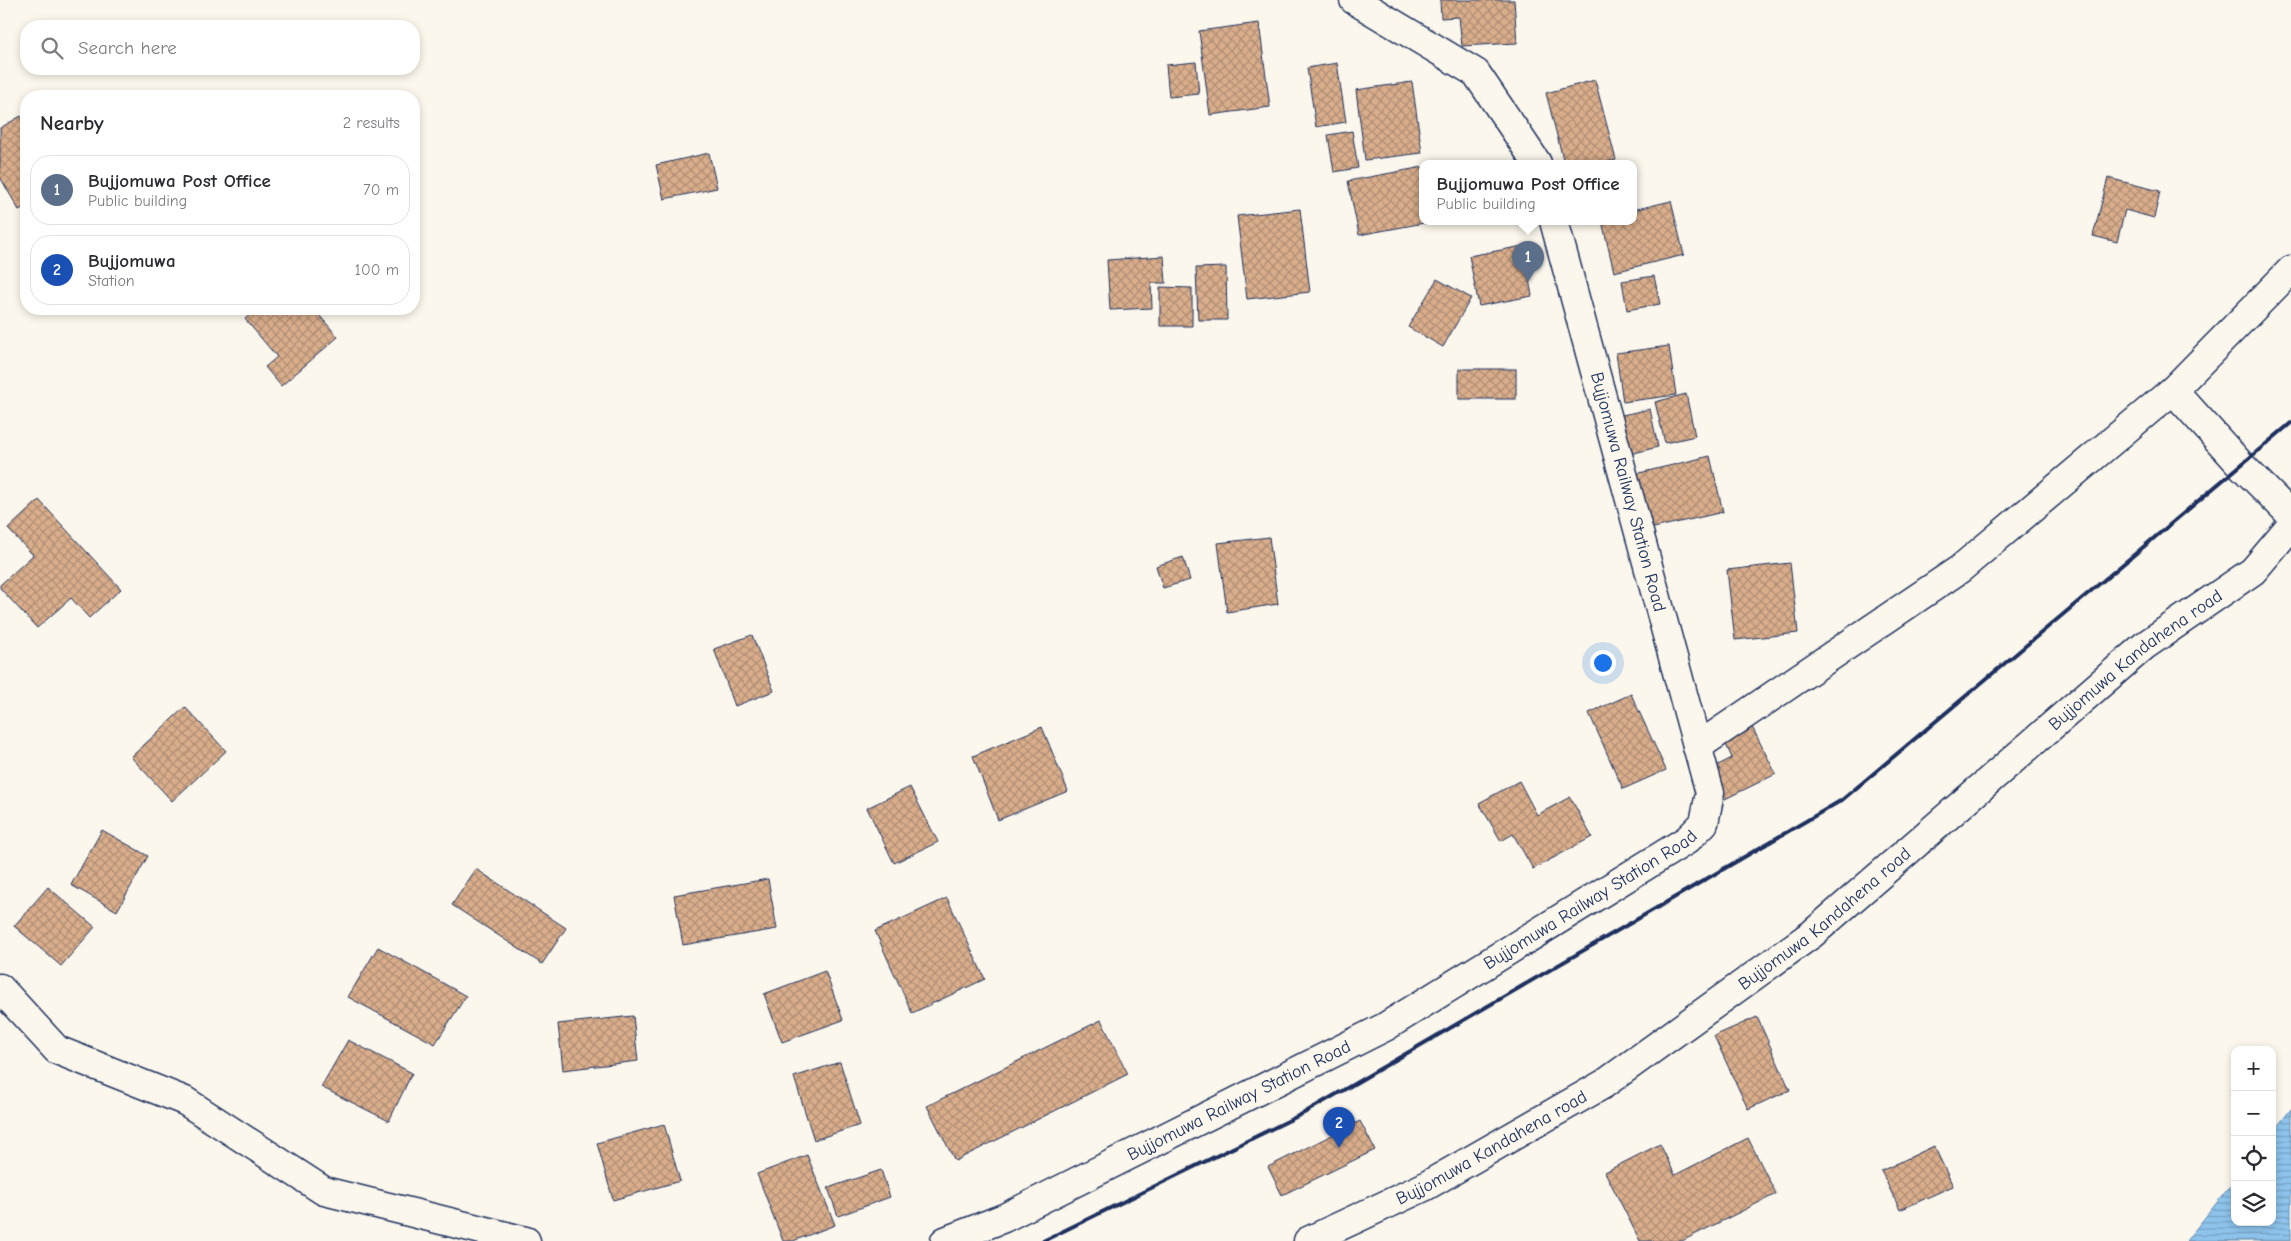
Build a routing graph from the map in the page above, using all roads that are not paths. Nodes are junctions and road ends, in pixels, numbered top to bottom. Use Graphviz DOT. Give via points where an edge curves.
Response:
graph roads {
  1 [pos="1354,0"];
  2 [pos="1535,160"];
  3 [pos="1555,225"];
  4 [pos="2291,270"];
  5 [pos="2174,390"];
  6 [pos="2291,515"];
  7 [pos="2291,526"];
  8 [pos="1697,747"];
  9 [pos="0,988"];
  10 [pos="526,1241"];
  11 [pos="945,1241"];
  12 [pos="1308,1241"];
  1 -- 2 [label="street" via="1476,73"];
  3 -- 8 [label="street, Bujjomuwa Railway Station Road"];
  4 -- 5 [label="street"];
  5 -- 6 [label="street"];
  5 -- 8 [label="street" via="1960,569"];
  7 -- 12 [label="street, Bujjomuwa Kandahena road" via="2253,571 2144,646 1804,940 1604,1084 1424,1187"];
  8 -- 11 [label="street, Bujjomuwa Railway Station Road" via="1710,793 1704,823 1687,840 1385,1027 1004,1218"];
  9 -- 10 [label="street" via="57,1050 185,1101 324,1191"];
}
